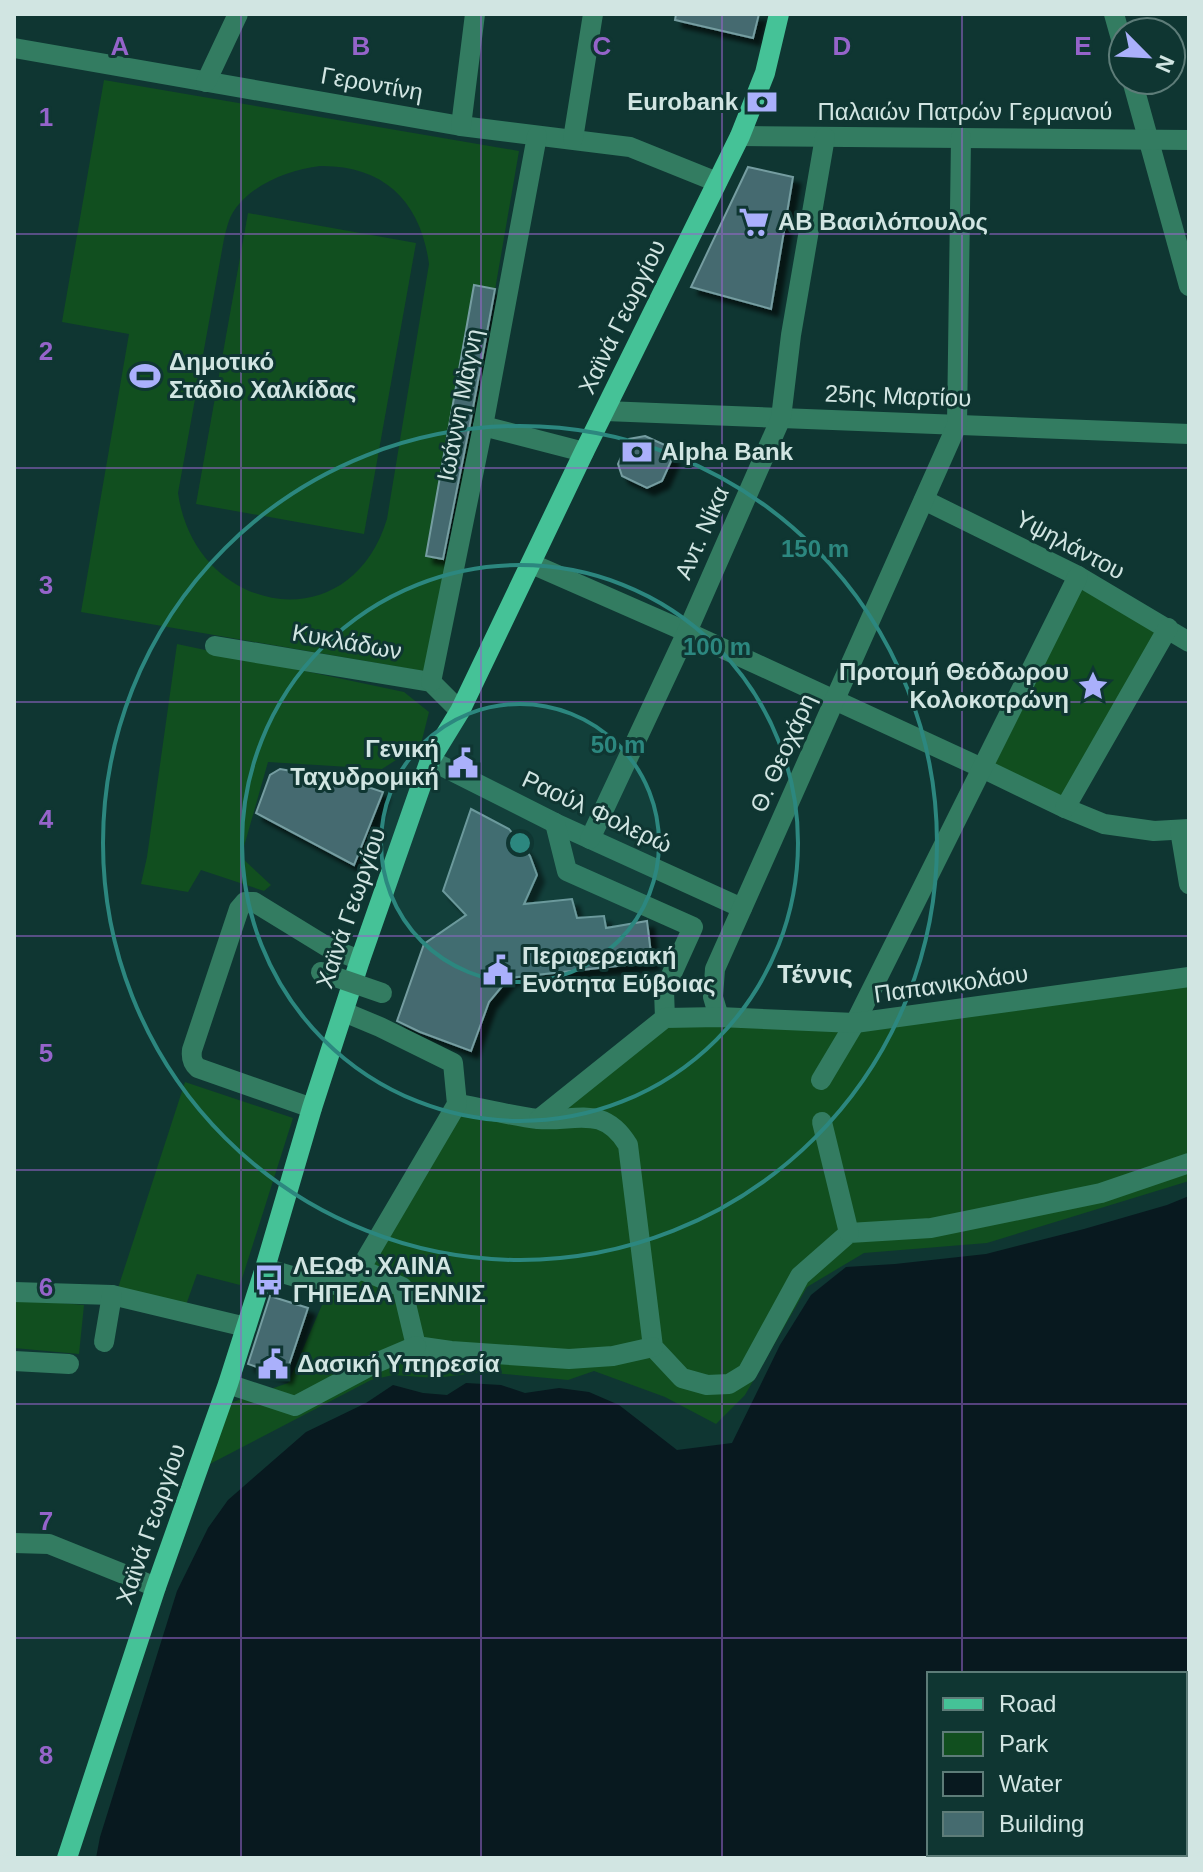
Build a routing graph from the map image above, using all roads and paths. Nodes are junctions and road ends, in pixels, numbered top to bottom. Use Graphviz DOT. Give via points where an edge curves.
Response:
graph roads {
  1 [pos="238,14"];
  2 [pos="475,14"];
  3 [pos="593,14"];
  4 [pos="779,14"];
  5 [pos="14,48"];
  6 [pos="206,82"];
  7 [pos="1137,96"];
  8 [pos="461,126"];
  9 [pos="537,136"];
  10 [pos="740,136"];
  11 [pos="825,137"];
  12 [pos="961,138"];
  13 [pos="573,139"];
  14 [pos="1149,140"];
  15 [pos="1189,140"];
  16 [pos="717,182"];
  17 [pos="1189,286"];
  18 [pos="605,411"];
  19 [pos="781,418"];
  20 [pos="957,425"];
  21 [pos="483,426"];
  22 [pos="1189,434"];
  23 [pos="584,452"];
  24 [pos="924,500"];
  25 [pos="532,564"];
  26 [pos="1078,576"];
  27 [pos="1168,628"];
  28 [pos="687,632"];
  29 [pos="1189,642"];
  30 [pos="215,646"];
  31 [pos="431,682"];
  32 [pos="835,699"];
  33 [pos="460,711"];
  34 [pos="430,760"];
  35 [pos="982,768"];
  36 [pos="1065,808"];
  37 [pos="555,823"];
  38 [pos="1184,830"];
  39 [pos="590,839"];
  40 [pos="1189,884"];
  41 [pos="742,908"];
  42 [pos="360,960"];
  43 [pos="321,972"];
  44 [pos="1189,977"];
  45 [pos="394,988"];
  46 [pos="344,1012"];
  47 [pos="719,1017"];
  48 [pos="665,1018"];
  49 [pos="855,1023"];
  50 [pos="821,1080"];
  51 [pos="457,1104"];
  52 [pos="312,1108"];
  53 [pos="539,1119"];
  54 [pos="822,1122"];
  55 [pos="1189,1163"];
  56 [pos="849,1233"];
  57 [pos="265,1268"];
  58 [pos="360,1269"];
  59 [pos="14,1292"];
  60 [pos="112,1295"];
  61 [pos="246,1327"];
  62 [pos="104,1342"];
  63 [pos="416,1346"];
  64 [pos="653,1347"];
  65 [pos="14,1361"];
  66 [pos="69,1364"];
  67 [pos="228,1384"];
  68 [pos="14,1543"];
  69 [pos="156,1587"];
  70 [pos="67,1858"];
  1 -- 6 [label="street"];
  2 -- 8 [label="street"];
  3 -- 13 [label="street"];
  4 -- 10 [label="main road, Χαϊνά Γεωργίου" via="765,73"];
  5 -- 6 [label="street, Γεροντίνη"];
  6 -- 8 [label="street, Γεροντίνη"];
  7 -- 14 [label="street"];
  8 -- 9 [label="street, Γεροντίνη"];
  9 -- 13 [label="street, Γεροντίνη"];
  9 -- 21 [label="street, Ιωάννη Μὰγνη"];
  10 -- 11 [label="street, Παλαιών Πατρών Γερμανού"];
  10 -- 16 [label="main road, Χαϊνά Γεωργίου"];
  11 -- 12 [label="street, Παλαιών Πατρών Γερμανού"];
  11 -- 19 [label="street, Αντ. Νίκα"];
  12 -- 14 [label="street, Παλαιών Πατρών Γερμανού"];
  12 -- 20 [label="street, Θ. Θεοχάρη"];
  13 -- 16 [label="street, Γεροντίνη" via="630,147"];
  14 -- 15 [label="street, Παλαιών Πατρών Γερμανού"];
  14 -- 17 [label="street"];
  16 -- 18 [label="main road, Χαϊνά Γεωργίου"];
  18 -- 19 [label="street, 25ης Μαρτίου"];
  18 -- 23 [label="main road, Χαϊνά Γεωργίου"];
  19 -- 20 [label="street, 25ης Μαρτίου"];
  19 -- 28 [label="street, Αντ. Νίκα"];
  20 -- 22 [label="street, 25ης Μαρτίου"];
  20 -- 24 [label="street, Θ. Θεοχάρη"];
  21 -- 23 [label="street"];
  21 -- 31 [label="street, Ιωάννη Μὰγνη"];
  23 -- 25 [label="main road, Χαϊνά Γεωργίου"];
  24 -- 26 [label="street, Υψηλάντου"];
  24 -- 32 [label="street, Θ. Θεοχάρη"];
  25 -- 28 [label="street"];
  25 -- 33 [label="main road, Χαϊνά Γεωργίου"];
  26 -- 27 [label="street, Υψηλάντου"];
  26 -- 35 [label="street"];
  27 -- 29 [label="street, Υψηλάντου"];
  27 -- 36 [label="street"];
  28 -- 32 [label="street"];
  28 -- 39 [label="street, Αντ. Νίκα"];
  30 -- 31 [label="street, Κυκλάδων"];
  31 -- 33 [label="street"];
  32 -- 35 [label="street"];
  32 -- 41 [label="street, Θ. Θεοχάρη"];
  33 -- 34 [label="main road, Χαϊνά Γεωργίου"];
  34 -- 37 [label="street, Ραούλ Φολερώ"];
  34 -- 42 [label="main road, Χαϊνά Γεωργίου"];
  35 -- 36 [label="street"];
  35 -- 49 [label="street"];
  36 -- 38 [label="street" via="1104,824"];
  37 -- 39 [label="street, Ραούλ Φολερώ"];
  37 -- 48 [label="street" via="567,871 693,927 664,991"];
  38 -- 40 [label="street"];
  39 -- 41 [label="street, Ραούλ Φολερώ"];
  41 -- 47 [label="street, Θ. Θεοχάρη" via="713,978"];
  42 -- 46 [label="main road, Χαϊνά Γεωργίου"];
  42 -- 52 [label="street" via="329,948 254,902 245,902 192,1050 198,1068"];
  43 -- 45 [label="street, bridge" via="382,993 384,985"];
  44 -- 49 [label="street, Παπανικολάου"];
  46 -- 51 [label="street" via="453,1063"];
  46 -- 52 [label="main road, Χαϊνά Γεωργίου"];
  47 -- 48 [label="street, Παπανικολάου"];
  47 -- 49 [label="street, Παπανικολάου"];
  48 -- 53 [label="street"];
  49 -- 50 [label="street"];
  51 -- 53 [label="street"];
  51 -- 58 [label="street"];
  52 -- 57 [label="main road, Χαϊνά Γεωργίου"];
  53 -- 64 [label="street" via="586,1116 619,1130 628,1145"];
  54 -- 56 [label="street"];
  55 -- 56 [label="street" via="1101,1193 931,1228"];
  56 -- 64 [label="street" via="800,1276 747,1373 729,1384 682,1378"];
  57 -- 58 [label="street" via="339,1285"];
  57 -- 61 [label="main road, Χαϊνά Γεωργίου"];
  58 -- 63 [label="street" via="402,1287"];
  59 -- 60 [label="street"];
  60 -- 61 [label="street"];
  60 -- 62 [label="street"];
  61 -- 67 [label="main road, Χαϊνά Γεωργίου"];
  63 -- 64 [label="street" via="569,1359"];
  63 -- 67 [label="street" via="295,1406"];
  65 -- 66 [label="street"];
  67 -- 69 [label="main road, Χαϊνά Γεωργίου"];
  68 -- 69 [label="street" via="49,1544"];
  69 -- 70 [label="main road, Χαϊνά Γεωργίου"];
}
